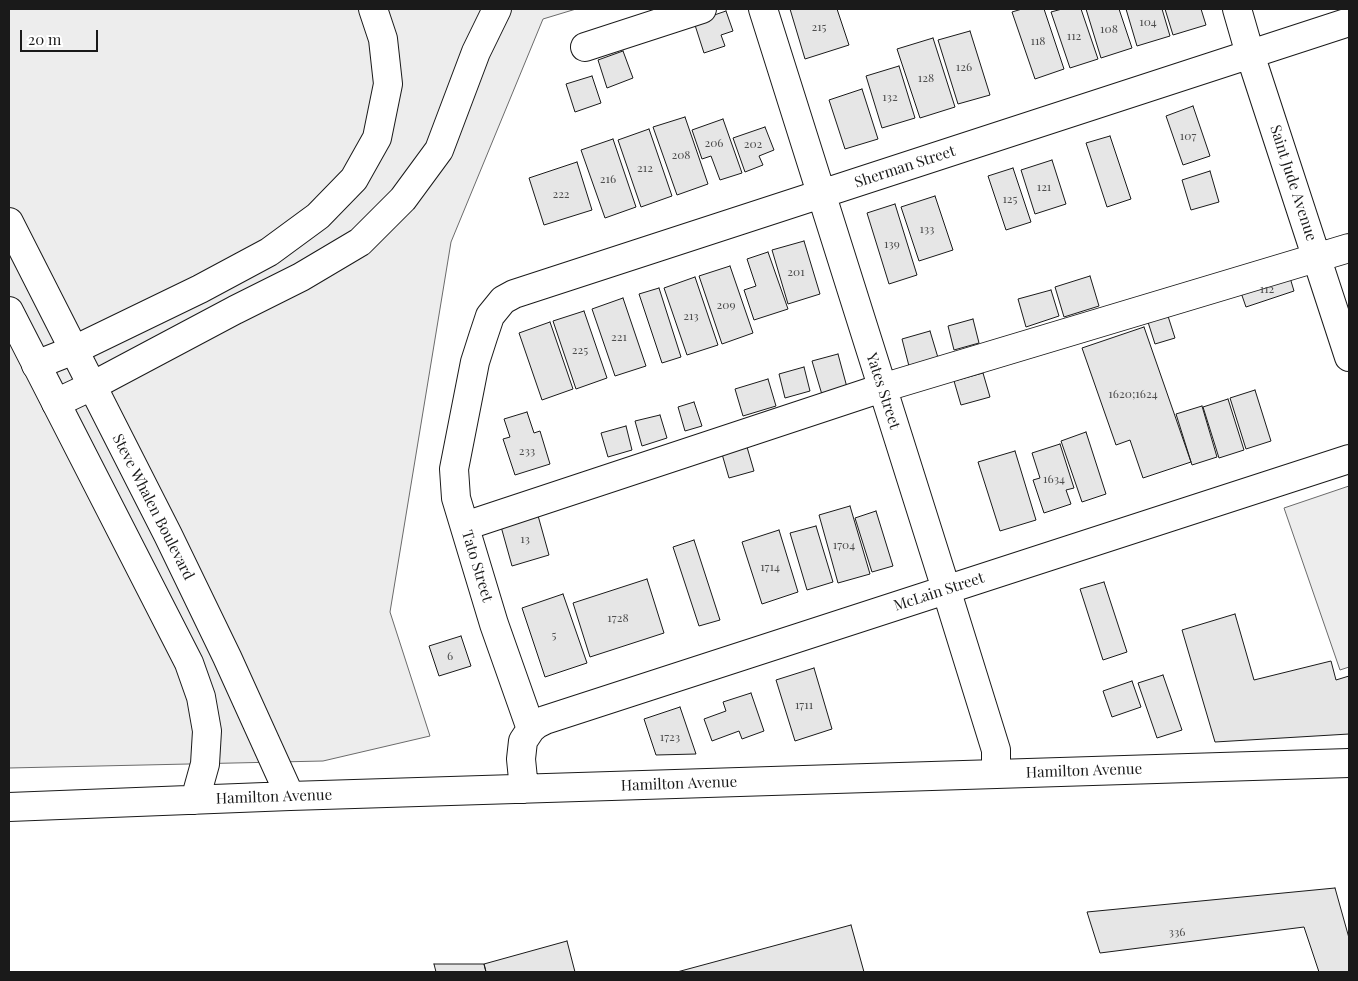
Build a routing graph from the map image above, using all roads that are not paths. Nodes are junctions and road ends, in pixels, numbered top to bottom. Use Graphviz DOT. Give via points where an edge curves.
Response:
graph roads {
  1 [pos="373,9"];
  2 [pos="496,9"];
  3 [pos="702,9"];
  4 [pos="763,9"];
  5 [pos="1237,9"];
  6 [pos="1349,22"];
  7 [pos="585,47"];
  8 [pos="1250,54"];
  9 [pos="821,194"];
  10 [pos="9,222"];
  11 [pos="1349,248"];
  12 [pos="1318,258"];
  13 [pos="9,311"];
  14 [pos="483,337"];
  15 [pos="74,350"];
  16 [pos="1349,357"];
  17 [pos="36,365"];
  18 [pos="92,386"];
  19 [pos="882,388"];
  20 [pos="56,403"];
  21 [pos="1349,459"];
  22 [pos="465,526"];
  23 [pos="946,589"];
  24 [pos="531,729"];
  25 [pos="1349,763"];
  26 [pos="996,774"];
  27 [pos="524,789"];
  28 [pos="290,796"];
  29 [pos="195,800"];
  30 [pos="9,807"];
  1 -- 15 [label="main road" via="384,39 388,84 377,138 354,179 318,216 269,252"];
  2 -- 18 [label="main road" via="439,150 403,199 360,242 301,277"];
  3 -- 7 [label="main road"];
  4 -- 9 [label="main road, Yates Street"];
  5 -- 8 [label="main road, Saint Jude Avenue"];
  6 -- 8 [label="main road, Sherman Street"];
  8 -- 9 [label="main road, Sherman Street"];
  8 -- 12 [label="main road, Saint Jude Avenue"];
  9 -- 14 [label="main road, Sherman Street" via="514,294 503,300 490,316"];
  9 -- 19 [label="main road, Yates Street"];
  10 -- 15 [label="main road, Steve Whalen Boulevard"];
  11 -- 12 [label="main road"];
  12 -- 16 [label="main road, Saint Jude Avenue"];
  12 -- 19 [label="main road"];
  13 -- 17 [label="main road"];
  14 -- 22 [label="main road, Tato Street" via="454,469 456,498"];
  15 -- 17 [label="main road"];
  15 -- 18 [label="main road, Steve Whalen Boulevard"];
  17 -- 20 [label="main road"];
  18 -- 20 [label="main road"];
  18 -- 28 [label="main road, Steve Whalen Boulevard" via="168,535"];
  19 -- 22 [label="main road"];
  19 -- 23 [label="main road, Yates Street"];
  20 -- 29 [label="main road" via="189,663 198,688 207,731 205,764"];
  21 -- 23 [label="main road, McLain Street"];
  22 -- 24 [label="main road, Tato Street" via="494,624"];
  23 -- 24 [label="main road, McLain Street" via="545,720"];
  23 -- 26 [label="main road, Yates Street" via="996,750"];
  24 -- 27 [label="main road" via="523,741 521,758"];
  25 -- 26 [label="main road, Hamilton Avenue"];
  26 -- 27 [label="main road, Hamilton Avenue"];
  27 -- 28 [label="main road, Hamilton Avenue"];
  28 -- 29 [label="main road, Hamilton Avenue"];
  29 -- 30 [label="main road, Hamilton Avenue"];
}
